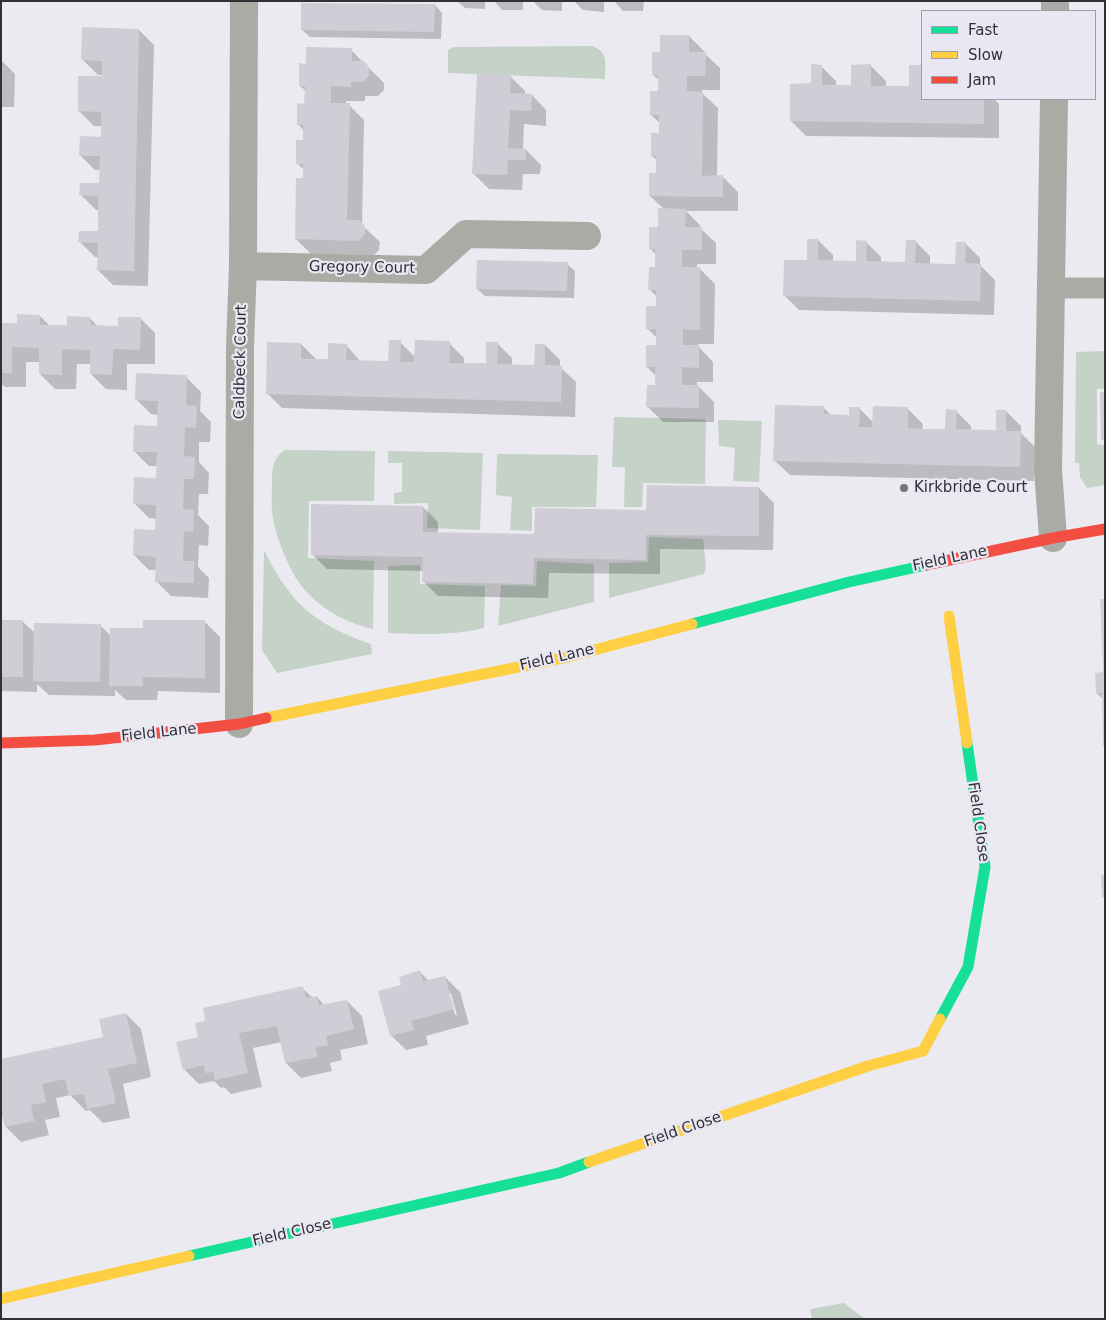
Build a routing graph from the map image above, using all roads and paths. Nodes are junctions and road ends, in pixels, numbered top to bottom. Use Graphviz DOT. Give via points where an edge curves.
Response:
graph roads {
  1 [pos="244,1"];
  2 [pos="1054,100"];
  3 [pos="586,236"];
  4 [pos="244,266"];
  5 [pos="1051,288"];
  6 [pos="1105,288"];
  7 [pos="1105,529"];
  8 [pos="1053,538"];
  9 [pos="950,616"];
  10 [pos="240,724"];
  11 [pos="1,743"];
  12 [pos="1,1299"];
  1 -- 4 [label="street, Caldbeck Court"];
  2 -- 5 [label="street"];
  3 -- 4 [label="street, Gregory Court" via="466,234 426,270"];
  4 -- 10 [label="street, Caldbeck Court" via="240,347"];
  5 -- 6 [label="lane"];
  5 -- 8 [label="street" via="1048,470"];
  7 -- 8 [label="street, Field Lane"];
  8 -- 10 [label="street, Field Lane" via="849,582 568,657"];
  9 -- 12 [label="street, Field Close" via="985,867 968,967 923,1051 868,1066 559,1173"];
  10 -- 11 [label="street, Field Lane" via="94,740"];
}
